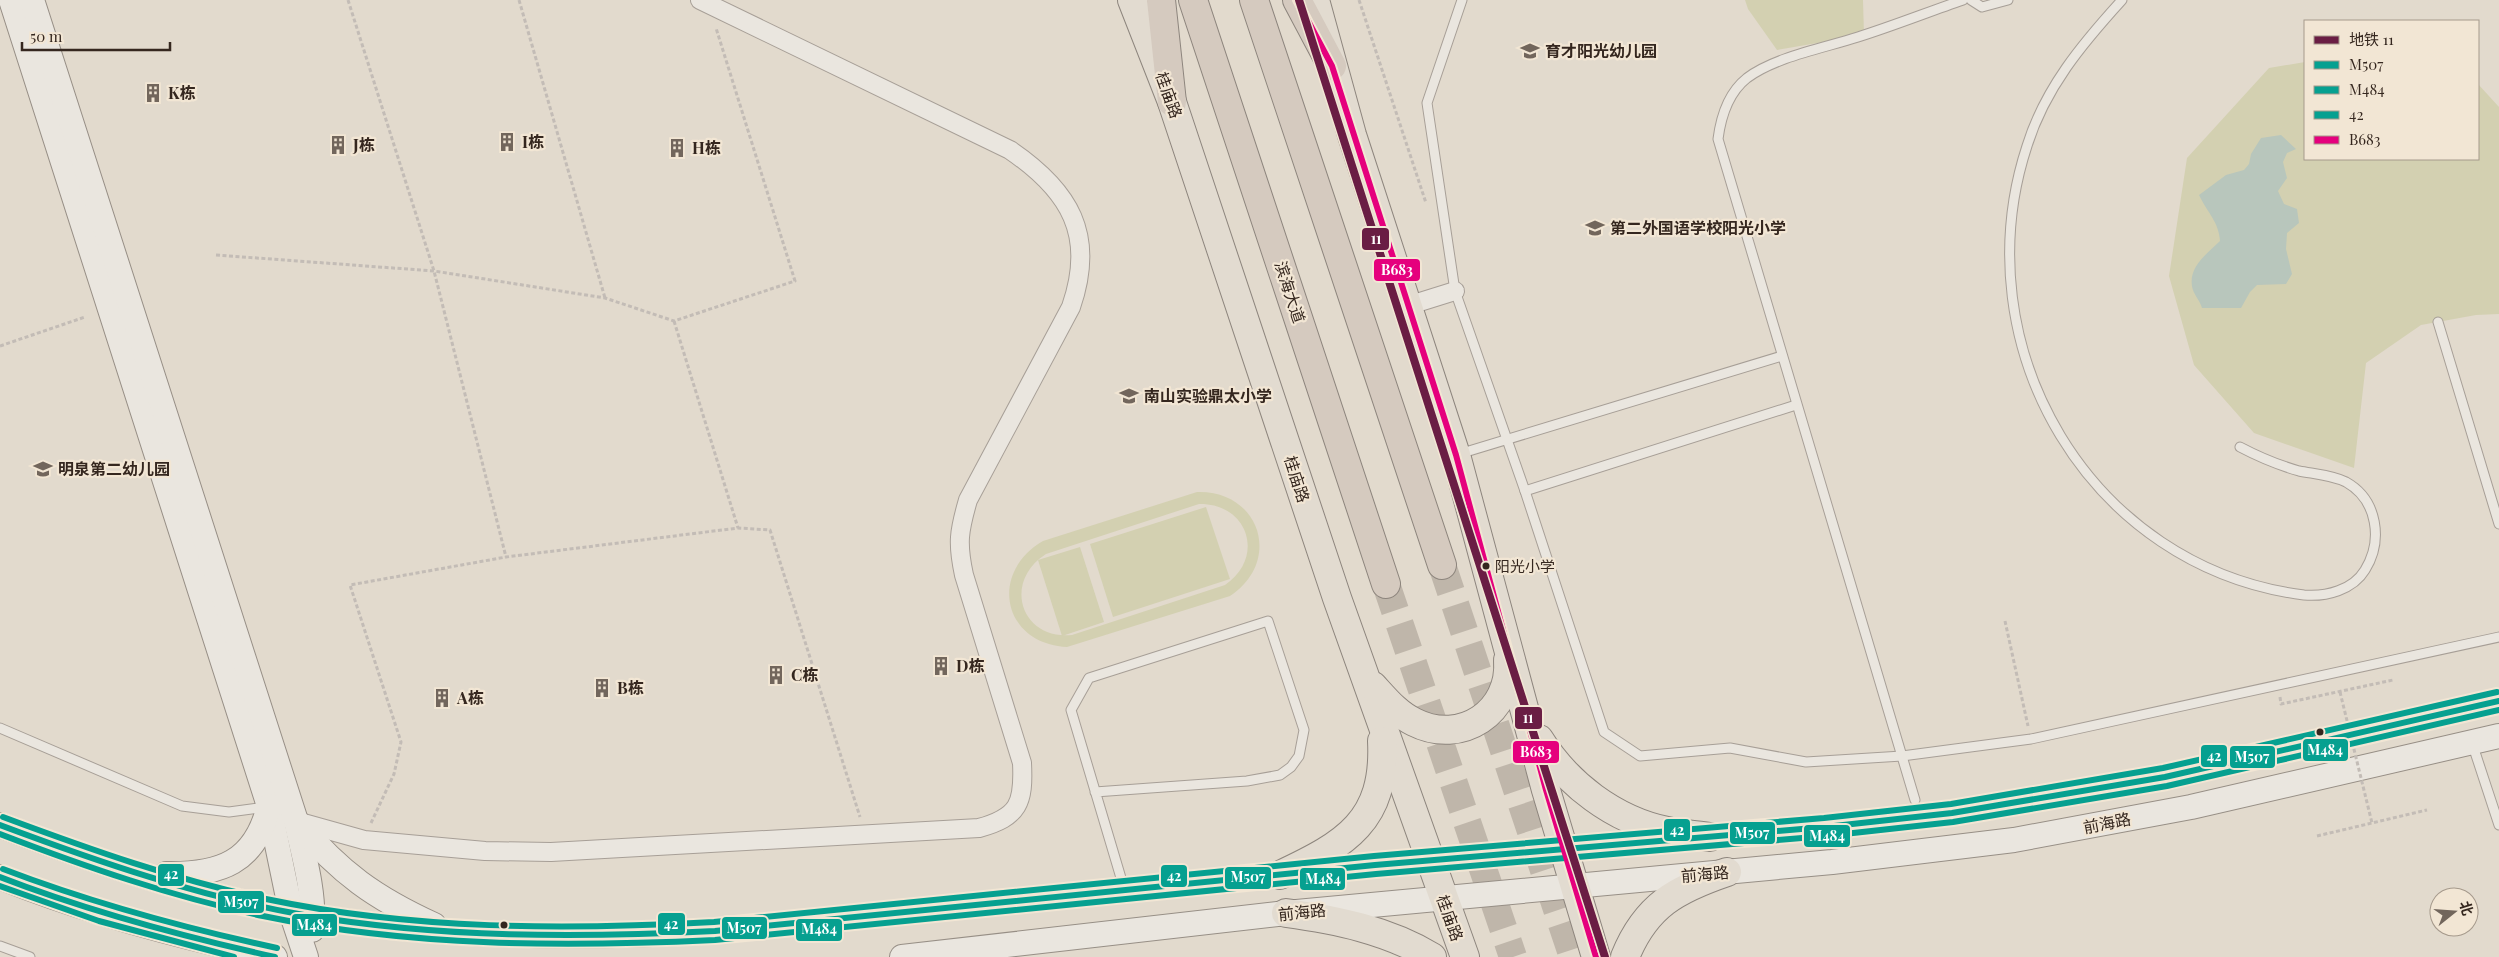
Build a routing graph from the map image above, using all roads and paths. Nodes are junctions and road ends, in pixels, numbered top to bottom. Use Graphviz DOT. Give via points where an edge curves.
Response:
graph roads {
  1 [pos="11,0"];
  2 [pos="32,0"];
  3 [pos="348,0"];
  4 [pos="519,0"];
  5 [pos="1132,0"];
  6 [pos="1161,0"];
  7 [pos="1193,0"];
  8 [pos="1254,0"];
  9 [pos="1297,0"];
  10 [pos="1315,0"];
  11 [pos="1359,0"];
  12 [pos="1462,0"];
  13 [pos="1963,0"];
  14 [pos="1971,0"];
  15 [pos="2008,0"];
  16 [pos="2122,0"];
  17 [pos="705,2"];
  18 [pos="1332,66"];
  19 [pos="1172,102"];
  20 [pos="1427,207"];
  21 [pos="216,255"];
  22 [pos="434,271"];
  23 [pos="1455,291"];
  24 [pos="605,298"];
  25 [pos="1408,306"];
  26 [pos="85,317"];
  27 [pos="674,321"];
  28 [pos="2438,322"];
  29 [pos="0,346"];
  30 [pos="1782,356"];
  31 [pos="1796,405"];
  32 [pos="1508,438"];
  33 [pos="2240,447"];
  34 [pos="1456,455"];
  35 [pos="1525,490"];
  36 [pos="2499,524"];
  37 [pos="738,528"];
  38 [pos="506,557"];
  39 [pos="1442,565"];
  40 [pos="1386,584"];
  41 [pos="2005,621"];
  42 [pos="2499,637"];
  43 [pos="1507,642"];
  44 [pos="1367,679"];
  45 [pos="2393,680"];
  46 [pos="2340,692"];
  47 [pos="2499,701"];
  48 [pos="2281,704"];
  49 [pos="1524,706"];
  50 [pos="1377,707"];
  51 [pos="0,728"];
  52 [pos="2499,736"];
  53 [pos="2031,739"];
  54 [pos="2472,742"];
  55 [pos="1902,756"];
  56 [pos="1095,792"];
  57 [pos="1916,800"];
  58 [pos="269,806"];
  59 [pos="2427,810"];
  60 [pos="296,821"];
  61 [pos="2372,824"];
  62 [pos="0,825"];
  63 [pos="2499,825"];
  64 [pos="866,834"];
  65 [pos="2317,836"];
  66 [pos="1710,837"];
  67 [pos="364,840"];
  68 [pos="1564,849"];
  69 [pos="1429,861"];
  70 [pos="1727,872"];
  71 [pos="136,874"];
  72 [pos="1280,875"];
  73 [pos="0,877"];
  74 [pos="1574,885"];
  75 [pos="1124,890"];
  76 [pos="1443,898"];
  77 [pos="1286,913"];
  78 [pos="302,914"];
  79 [pos="451,932"];
  80 [pos="0,946"];
  81 [pos="30,957"];
  82 [pos="275,957"];
  83 [pos="308,957"];
  84 [pos="902,957"];
  85 [pos="1432,957"];
  86 [pos="1465,957"];
  87 [pos="1596,957"];
  88 [pos="1625,957"];
  1 -- 58 [label="main road"];
  2 -- 60 [label="main road"];
  3 -- 22 [label="path"];
  4 -- 24 [label="path"];
  5 -- 19 [label="main road, 桂庙路"];
  6 -- 19 [label="highway"];
  7 -- 40 [label="highway, 滨海大道"];
  8 -- 39 [label="highway"];
  9 -- 18 [label="highway"];
  10 -- 18 [label="main road"];
  11 -- 20 [label="path"];
  12 -- 23 [label="lane" via="1427,103"];
  13 -- 30 [label="lane" via="1764,67 1745,79 1730,96 1721,117 1718,139"];
  14 -- 15 [label="lane" via="1982,8"];
  16 -- 33 [label="lane" via="2074,54 2044,105 2027,143 2018,176 2009,242 2013,310 2020,343 2044,406 2079,464 2125,513 2152,534 2210,568 2275,589 2306,595 2327,595 2347,587 2363,574 2373,556 2377,535 2373,514 2362,496 2346,482 2280,465"];
  17 -- 27 [label="path" via="795,281"];
  17 -- 64 [label="street" via="1018,155 1050,182 1067,203 1076,228 1081,254 1079,283 1071,307 968,500 958,548 1022,763 1023,787 1018,805 999,822 978,828"];
  18 -- 25 [label="main road"];
  19 -- 44 [label="main road, 桂庙路"];
  21 -- 22 [label="path"];
  22 -- 24 [label="path"];
  22 -- 38 [label="path"];
  23 -- 25 [label="street"];
  23 -- 32 [label="lane"];
  24 -- 27 [label="path"];
  25 -- 34 [label="main road"];
  26 -- 29 [label="path"];
  27 -- 37 [label="path"];
  28 -- 36 [label="lane"];
  30 -- 31 [label="lane"];
  30 -- 32 [label="lane"];
  31 -- 35 [label="lane"];
  31 -- 55 [label="lane"];
  32 -- 34 [label="lane"];
  32 -- 35 [label="lane"];
  34 -- 43 [label="main road"];
  35 -- 55 [label="lane" via="1604,732 1640,756 1730,748 1806,762"];
  37 -- 38 [label="path"];
  37 -- 64 [label="path" via="770,530"];
  38 -- 67 [label="path" via="350,586 401,742 394,774"];
  41 -- 53 [label="path"];
  42 -- 53 [label="lane"];
  43 -- 44 [label="main road" via="1509,671 1503,694 1494,708 1466,727 1433,730 1413,722 1393,707"];
  43 -- 49 [label="main road"];
  44 -- 50 [label="main road, 桂庙路"];
  45 -- 46 [label="path"];
  46 -- 48 [label="path"];
  46 -- 61 [label="path, bridge"];
  47 -- 66 [label="main road" via="2165,777 2065,795 1952,813"];
  49 -- 66 [label="main road" via="1554,762 1602,804 1631,820 1667,831"];
  49 -- 68 [label="main road"];
  50 -- 69 [label="main road, 桂庙路"];
  50 -- 72 [label="main road" via="1383,762 1374,804 1344,839"];
  51 -- 58 [label="lane" via="182,806 228,812"];
  52 -- 54 [label="main road, 前海路"];
  53 -- 55 [label="lane"];
  54 -- 63 [label="lane"];
  54 -- 70 [label="main road, 前海路" via="2191,807 2024,838 1903,855"];
  55 -- 57 [label="lane"];
  56 -- 56 [label="lane" via="1247,781 1280,775 1291,768 1300,756 1304,730 1268,621 1089,678 1071,710"];
  56 -- 75 [label="lane"];
  58 -- 71 [label="main road" via="258,839 248,851 225,866 195,874"];
  58 -- 78 [label="main road"];
  59 -- 61 [label="path"];
  60 -- 67 [label="street"];
  60 -- 78 [label="main road"];
  60 -- 79 [label="main road" via="324,854 357,883 397,908"];
  61 -- 65 [label="path"];
  62 -- 71 [label="main road"];
  64 -- 67 [label="street" via="551,852 485,851"];
  66 -- 68 [label="main road"];
  68 -- 69 [label="main road"];
  68 -- 74 [label="main road"];
  69 -- 72 [label="main road"];
  69 -- 76 [label="main road, 桂庙路"];
  70 -- 74 [label="main road, 前海路"];
  70 -- 88 [label="main road" via="1690,885 1667,898 1646,920"];
  71 -- 78 [label="main road" via="212,895"];
  72 -- 75 [label="main road"];
  73 -- 82 [label="main road" via="90,911 152,929"];
  74 -- 76 [label="main road, 前海路"];
  74 -- 87 [label="main road"];
  75 -- 79 [label="main road" via="715,931 588,937"];
  76 -- 77 [label="main road, 前海路"];
  76 -- 86 [label="main road, 桂庙路"];
  77 -- 84 [label="main road, 前海路"];
  77 -- 85 [label="main road" via="1329,919 1370,930 1395,938"];
  78 -- 79 [label="main road"];
  78 -- 83 [label="main road"];
  80 -- 81 [label="lane"];
}
